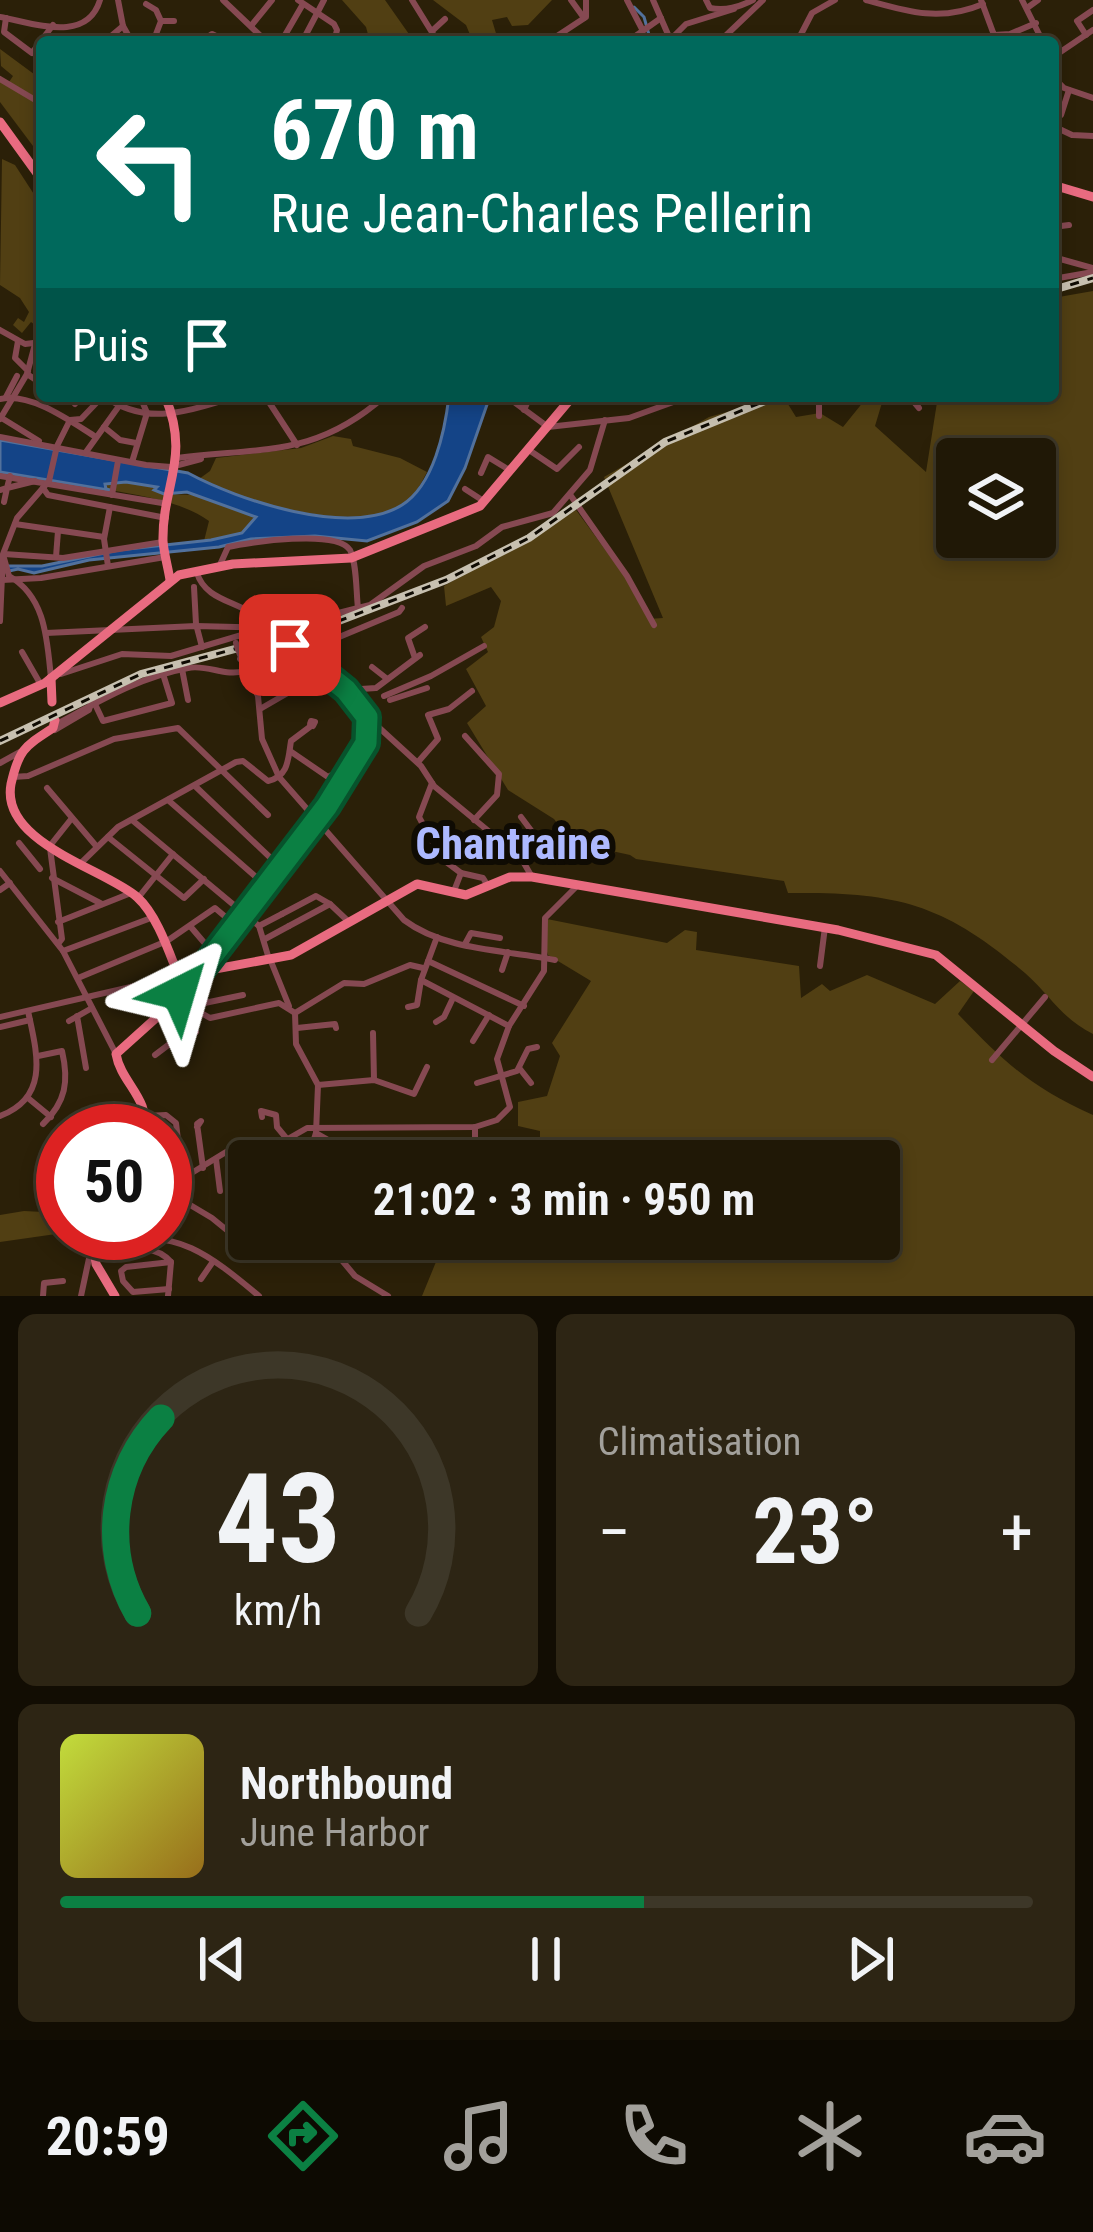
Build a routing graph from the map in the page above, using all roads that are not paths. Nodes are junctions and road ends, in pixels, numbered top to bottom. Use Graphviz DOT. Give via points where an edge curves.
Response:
graph roads {
  1 [pos="100,0"];
  2 [pos="118,0"];
  3 [pos="223,0"];
  4 [pos="272,0"];
  5 [pos="324,0"];
  6 [pos="412,0"];
  7 [pos="571,0"];
  8 [pos="586,0"];
  9 [pos="627,0"];
  10 [pos="653,0"];
  11 [pos="706,0"];
  12 [pos="753,0"];
  13 [pos="763,0"];
  14 [pos="835,0"];
  15 [pos="866,0"];
  16 [pos="1038,0"];
  17 [pos="301,2"];
  18 [pos="982,2"];
  19 [pos="146,4"];
  20 [pos="1024,4"];
  21 [pos="734,9"];
  22 [pos="1093,10"];
  23 [pos="319,14"];
  24 [pos="3,17"];
  25 [pos="584,18"];
  26 [pos="661,18"];
  27 [pos="446,19"];
  28 [pos="161,21"];
  29 [pos="174,21"];
  30 [pos="1036,23"];
  31 [pos="53,26"];
  32 [pos="124,26"];
  33 [pos="251,26"];
  34 [pos="643,30"];
  35 [pos="432,31"];
  36 [pos="1090,32"];
  37 [pos="45,36"];
  38 [pos="112,36"];
  39 [pos="129,36"];
  40 [pos="155,36"];
  41 [pos="261,36"];
  42 [pos="283,36"];
  43 [pos="306,36"];
  44 [pos="336,36"];
  45 [pos="435,36"];
  46 [pos="557,36"];
  47 [pos="635,36"];
  48 [pos="669,36"];
  49 [pos="675,36"];
  50 [pos="725,36"];
  51 [pos="799,36"];
  52 [pos="992,36"];
  53 [pos="1014,36"];
  54 [pos="1040,36"];
  55 [pos="36,47"];
  56 [pos="1059,54"];
  57 [pos="0,79"];
  58 [pos="1059,82"];
  59 [pos="1069,91"];
  60 [pos="1093,98"];
  61 [pos="36,100"];
  62 [pos="1059,114"];
  63 [pos="0,122"];
  64 [pos="1059,130"];
  65 [pos="1093,136"];
  66 [pos="36,172"];
  67 [pos="1059,180"];
  68 [pos="1093,197"];
  69 [pos="1069,225"];
  70 [pos="1059,226"];
  71 [pos="1059,259"];
  72 [pos="1093,270"];
  73 [pos="1059,278"];
  74 [pos="0,330"];
  75 [pos="17,341"];
  76 [pos="36,343"];
  77 [pos="36,350"];
  78 [pos="14,352"];
  79 [pos="4,357"];
  80 [pos="27,373"];
  81 [pos="36,380"];
  82 [pos="7,398"];
  83 [pos="98,402"];
  84 [pos="113,402"];
  85 [pos="144,402"];
  86 [pos="167,402"];
  87 [pos="216,402"];
  88 [pos="269,402"];
  89 [pos="377,402"];
  90 [pos="514,402"];
  91 [pos="527,402"];
  92 [pos="564,402"];
  93 [pos="674,402"];
  94 [pos="819,402"];
  95 [pos="914,402"];
  96 [pos="119,406"];
  97 [pos="919,408"];
  98 [pos="90,409"];
  99 [pos="524,410"];
  100 [pos="172,414"];
  101 [pos="148,416"];
  102 [pos="819,416"];
  103 [pos="0,418"];
  104 [pos="605,420"];
  105 [pos="73,423"];
  106 [pos="106,424"];
  107 [pos="548,427"];
  108 [pos="0,436"];
  109 [pos="96,437"];
  110 [pos="42,442"];
  111 [pos="136,443"];
  112 [pos="297,446"];
  113 [pos="579,447"];
  114 [pos="57,448"];
  115 [pos="529,450"];
  116 [pos="86,453"];
  117 [pos="119,460"];
  118 [pos="133,462"];
  119 [pos="176,463"];
  120 [pos="511,472"];
  121 [pos="481,473"];
  122 [pos="5,476"];
  123 [pos="46,482"];
  124 [pos="4,489"];
  125 [pos="465,489"];
  126 [pos="101,492"];
  127 [pos="114,494"];
  128 [pos="572,496"];
  129 [pos="2,502"];
  130 [pos="485,502"];
  131 [pos="169,504"];
  132 [pos="98,505"];
  133 [pos="111,507"];
  134 [pos="22,512"];
  135 [pos="166,518"];
  136 [pos="14,524"];
  137 [pos="58,531"];
  138 [pos="104,537"];
  139 [pos="164,542"];
  140 [pos="2,554"];
  141 [pos="107,557"];
  142 [pos="56,558"];
  143 [pos="351,558"];
  144 [pos="166,559"];
  145 [pos="218,567"];
  146 [pos="201,570"];
  147 [pos="3,576"];
  148 [pos="18,580"];
  149 [pos="170,580"];
  150 [pos="194,587"];
  151 [pos="358,608"];
  152 [pos="402,608"];
  153 [pos="0,621"];
  154 [pos="654,625"];
  155 [pos="196,626"];
  156 [pos="425,627"];
  157 [pos="258,629"];
  158 [pos="106,632"];
  159 [pos="46,633"];
  160 [pos="484,646"];
  161 [pos="202,647"];
  162 [pos="237,648"];
  163 [pos="22,652"];
  164 [pos="372,668"];
  165 [pos="182,669"];
  166 [pos="244,671"];
  167 [pos="324,671"];
  168 [pos="164,674"];
  169 [pos="386,678"];
  170 [pos="337,679"];
  171 [pos="376,688"];
  172 [pos="427,688"];
  173 [pos="48,689"];
  174 [pos="346,690"];
  175 [pos="472,691"];
  176 [pos="188,700"];
  177 [pos="390,700"];
  178 [pos="0,703"];
  179 [pos="92,703"];
  180 [pos="260,709"];
  181 [pos="367,717"];
  182 [pos="55,722"];
  183 [pos="311,726"];
  184 [pos="465,736"];
  185 [pos="21,751"];
  186 [pos="290,751"];
  187 [pos="356,762"];
  188 [pos="418,762"];
  189 [pos="0,764"];
  190 [pos="222,771"];
  191 [pos="13,777"];
  192 [pos="279,777"];
  193 [pos="432,783"];
  194 [pos="195,786"];
  195 [pos="46,788"];
  196 [pos="5,799"];
  197 [pos="168,800"];
  198 [pos="268,815"];
  199 [pos="72,818"];
  200 [pos="520,818"];
  201 [pos="132,820"];
  202 [pos="314,820"];
  203 [pos="474,820"];
  204 [pos="108,837"];
  205 [pos="19,843"];
  206 [pos="47,846"];
  207 [pos="97,848"];
  208 [pos="524,853"];
  209 [pos="173,854"];
  210 [pos="28,855"];
  211 [pos="79,865"];
  212 [pos="278,865"];
  213 [pos="40,869"];
  214 [pos="0,871"];
  215 [pos="461,873"];
  216 [pos="156,876"];
  217 [pos="532,877"];
  218 [pos="52,878"];
  219 [pos="203,879"];
  220 [pos="10,883"];
  221 [pos="264,884"];
  222 [pos="580,884"];
  223 [pos="489,887"];
  224 [pos="0,890"];
  225 [pos="452,895"];
  226 [pos="135,896"];
  227 [pos="387,901"];
  228 [pos="330,904"];
  229 [pos="103,905"];
  230 [pos="282,914"];
  231 [pos="243,915"];
  232 [pos="151,918"];
  233 [pos="58,922"];
  234 [pos="349,922"];
  235 [pos="190,926"];
  236 [pos="235,926"];
  237 [pos="259,926"];
  238 [pos="289,926"];
  239 [pos="825,927"];
  240 [pos="436,937"];
  241 [pos="265,938"];
  242 [pos="500,938"];
  243 [pos="164,943"];
  244 [pos="465,944"];
  245 [pos="60,947"];
  246 [pos="508,952"];
  247 [pos="213,953"];
  248 [pos="545,958"];
  249 [pos="269,960"];
  250 [pos="555,960"];
  251 [pos="425,965"];
  252 [pos="820,966"];
  253 [pos="502,970"];
  254 [pos="200,972"];
  255 [pos="77,978"];
  256 [pos="421,980"];
  257 [pos="179,981"];
  258 [pos="243,995"];
  259 [pos="1046,997"];
  260 [pos="87,998"];
  261 [pos="454,998"];
  262 [pos="153,1000"];
  263 [pos="195,1005"];
  264 [pos="524,1006"];
  265 [pos="408,1007"];
  266 [pos="92,1008"];
  267 [pos="292,1010"];
  268 [pos="165,1011"];
  269 [pos="489,1015"];
  270 [pos="29,1016"];
  271 [pos="0,1017"];
  272 [pos="436,1022"];
  273 [pos="1020,1024"];
  274 [pos="509,1026"];
  275 [pos="0,1027"];
  276 [pos="296,1028"];
  277 [pos="336,1028"];
  278 [pos="196,1033"];
  279 [pos="373,1033"];
  280 [pos="182,1034"];
  281 [pos="473,1042"];
  282 [pos="536,1047"];
  283 [pos="116,1054"];
  284 [pos="155,1055"];
  285 [pos="38,1056"];
  286 [pos="992,1060"];
  287 [pos="427,1067"];
  288 [pos="86,1068"];
  289 [pos="520,1069"];
  290 [pos="500,1076"];
  291 [pos="1093,1077"];
  292 [pos="374,1080"];
  293 [pos="477,1083"];
  294 [pos="531,1083"];
  295 [pos="318,1084"];
  296 [pos="28,1098"];
  297 [pos="58,1104"];
  298 [pos="137,1104"];
  299 [pos="36,1105"];
  300 [pos="0,1116"];
  301 [pos="262,1117"];
  302 [pos="197,1127"];
  303 [pos="475,1127"];
  304 [pos="316,1130"];
  305 [pos="287,1139"];
  306 [pos="313,1140"];
  307 [pos="327,1140"];
  308 [pos="476,1140"];
  309 [pos="228,1154"];
  310 [pos="216,1159"];
  311 [pos="203,1168"];
  312 [pos="192,1173"];
  313 [pos="220,1191"];
  314 [pos="192,1206"];
  315 [pos="228,1231"];
  316 [pos="192,1250"];
  317 [pos="89,1260"];
  318 [pos="97,1260"];
  319 [pos="342,1260"];
  320 [pos="171,1262"];
  321 [pos="212,1263"];
  322 [pos="201,1279"];
  323 [pos="63,1281"];
  324 [pos="169,1292"];
  325 [pos="43,1296"];
  326 [pos="81,1296"];
  327 [pos="115,1296"];
  328 [pos="259,1296"];
  329 [pos="388,1296"];
  1 -- 31 [label="street" via="83,26"];
  2 -- 32 [label="street"];
  3 -- 33 [label="street"];
  4 -- 33 [label="street"];
  5 -- 23 [label="street"];
  6 -- 35 [label="street"];
  7 -- 25 [label="street"];
  8 -- 25 [label="street"];
  9 -- 34 [label="street"];
  10 -- 26 [label="street"];
  11 -- 21 [label="street" via="711,9"];
  12 -- 21 [label="street"];
  13 -- 50 [label="street"];
  14 -- 51 [label="street"];
  15 -- 18 [label="street" via="928,16 956,15"];
  16 -- 20 [label="street"];
  17 -- 23 [label="street"];
  17 -- 42 [label="street"];
  18 -- 52 [label="street"];
  19 -- 28 [label="street"];
  20 -- 30 [label="street"];
  21 -- 49 [label="street" via="686,23"];
  22 -- 36 [label="street" via="1078,20"];
  23 -- 43 [label="street"];
  23 -- 44 [label="street"];
  24 -- 31 [label="street"];
  24 -- 55 [label="street" via="4,32 32,52"];
  25 -- 46 [label="street"];
  26 -- 34 [label="street"];
  26 -- 48 [label="street"];
  27 -- 35 [label="street"];
  28 -- 29 [label="street"];
  28 -- 40 [label="street"];
  30 -- 53 [label="street"];
  30 -- 54 [label="street"];
  31 -- 37 [label="street"];
  32 -- 38 [label="street"];
  32 -- 39 [label="street"];
  33 -- 41 [label="street"];
  34 -- 47 [label="street"];
  35 -- 45 [label="street"];
  36 -- 56 [label="street"];
  57 -- 61 [label="street"];
  58 -- 59 [label="street"];
  59 -- 60 [label="street"];
  59 -- 62 [label="street"];
  63 -- 66 [label="main road"];
  64 -- 65 [label="street"];
  67 -- 68 [label="main road"];
  69 -- 70 [label="street"];
  71 -- 72 [label="street"];
  72 -- 73 [label="street"];
  74 -- 75 [label="street"];
  75 -- 76 [label="street"];
  75 -- 78 [label="street"];
  77 -- 80 [label="street"];
  78 -- 79 [label="street"];
  78 -- 80 [label="street"];
  80 -- 81 [label="street"];
  80 -- 82 [label="street"];
  82 -- 103 [label="street"];
  82 -- 105 [label="street"];
  83 -- 98 [label="street"];
  84 -- 96 [label="street"];
  85 -- 101 [label="street"];
  86 -- 100 [label="main road"];
  87 -- 100 [label="street"];
  88 -- 112 [label="street"];
  89 -- 112 [label="street" via="323,439"];
  90 -- 99 [label="street"];
  91 -- 99 [label="street"];
  92 -- 107 [label="main road"];
  93 -- 104 [label="street"];
  94 -- 102 [label="street"];
  95 -- 97 [label="street"];
  96 -- 101 [label="street"];
  96 -- 106 [label="street"];
  98 -- 105 [label="street"];
  98 -- 106 [label="street"];
  99 -- 107 [label="street"];
  100 -- 101 [label="street"];
  100 -- 119 [label="main road"];
  101 -- 111 [label="street"];
  103 -- 110 [label="street"];
  104 -- 107 [label="street"];
  104 -- 128 [label="street" via="590,470"];
  105 -- 109 [label="street"];
  105 -- 114 [label="street"];
  106 -- 109 [label="street"];
  106 -- 111 [label="street" via="120,440"];
  107 -- 115 [label="main road"];
  108 -- 110 [label="street"];
  109 -- 116 [label="street"];
  110 -- 114 [label="street"];
  111 -- 118 [label="street"];
  112 -- 119 [label="street"];
  113 -- 115 [label="street" via="557,469"];
  114 -- 116 [label="street"];
  114 -- 123 [label="street"];
  115 -- 120 [label="main road"];
  116 -- 117 [label="street"];
  117 -- 118 [label="street"];
  117 -- 127 [label="street"];
  118 -- 119 [label="street"];
  119 -- 131 [label="main road"];
  120 -- 121 [label="street" via="488,457"];
  120 -- 130 [label="main road"];
  122 -- 123 [label="street"];
  122 -- 124 [label="street"];
  123 -- 124 [label="street"];
  123 -- 126 [label="street"];
  123 -- 132 [label="street" via="48,495"];
  123 -- 134 [label="street"];
  124 -- 129 [label="street"];
  125 -- 130 [label="street"];
  126 -- 127 [label="street"];
  126 -- 132 [label="street"];
  127 -- 131 [label="street"];
  127 -- 133 [label="street"];
  128 -- 151 [label="street" via="548,515 502,527 415,571"];
  128 -- 154 [label="street"];
  129 -- 134 [label="street"];
  130 -- 143 [label="main road"];
  131 -- 135 [label="main road"];
  132 -- 133 [label="street"];
  133 -- 135 [label="street"];
  133 -- 138 [label="street"];
  134 -- 136 [label="street"];
  135 -- 139 [label="main road"];
  136 -- 137 [label="street"];
  136 -- 140 [label="street"];
  137 -- 138 [label="street"];
  137 -- 142 [label="street"];
  138 -- 141 [label="street"];
  139 -- 141 [label="street"];
  139 -- 144 [label="main road"];
  140 -- 142 [label="street"];
  140 -- 147 [label="street"];
  141 -- 142 [label="street"];
  141 -- 144 [label="street"];
  141 -- 148 [label="street"];
  143 -- 145 [label="main road"];
  143 -- 145 [label="street" via="342,544 276,540 228,547"];
  143 -- 151 [label="street"];
  144 -- 146 [label="main road"];
  144 -- 149 [label="main road"];
  145 -- 146 [label="main road"];
  146 -- 149 [label="main road"];
  146 -- 157 [label="street" via="208,593 257,617"];
  147 -- 148 [label="street"];
  147 -- 153 [label="street"];
  148 -- 159 [label="street"];
  149 -- 158 [label="main road"];
  150 -- 155 [label="street"];
  151 -- 157 [label="street"];
  152 -- 170 [label="street" via="332,640"];
  155 -- 157 [label="street"];
  155 -- 158 [label="street"];
  155 -- 161 [label="street"];
  156 -- 169 [label="street" via="408,638 418,657"];
  157 -- 162 [label="street"];
  158 -- 159 [label="street"];
  158 -- 173 [label="main road"];
  159 -- 173 [label="street"];
  160 -- 177 [label="street"];
  161 -- 162 [label="street"];
  161 -- 173 [label="street" via="169,657 120,654"];
  162 -- 166 [label="street"];
  162 -- 167 [label="street" via="287,644"];
  163 -- 173 [label="street"];
  164 -- 169 [label="street"];
  165 -- 166 [label="street"];
  165 -- 168 [label="street"];
  165 -- 176 [label="street"];
  166 -- 180 [label="street"];
  167 -- 170 [label="street"];
  167 -- 180 [label="street"];
  168 -- 179 [label="street"];
  168 -- 179 [label="street" via="172,703 103,721"];
  169 -- 171 [label="street"];
  170 -- 174 [label="street"];
  171 -- 174 [label="street"];
  171 -- 177 [label="street"];
  172 -- 177 [label="street"];
  173 -- 178 [label="main road"];
  174 -- 181 [label="street"];
  175 -- 188 [label="street" via="428,715 438,739"];
  179 -- 182 [label="street"];
  179 -- 185 [label="street"];
  180 -- 192 [label="street" via="262,739"];
  181 -- 187 [label="street"];
  181 -- 188 [label="street"];
  182 -- 185 [label="main road"];
  183 -- 186 [label="street"];
  184 -- 203 [label="street" via="499,774 497,795"];
  185 -- 189 [label="street"];
  185 -- 191 [label="main road"];
  186 -- 187 [label="street" via="328,777"];
  186 -- 192 [label="street"];
  187 -- 202 [label="street"];
  188 -- 193 [label="street"];
  190 -- 191 [label="street" via="178,728 114,739"];
  190 -- 192 [label="street" via="243,761 268,781"];
  190 -- 194 [label="street"];
  190 -- 198 [label="street"];
  191 -- 196 [label="main road"];
  192 -- 202 [label="street"];
  193 -- 203 [label="street"];
  193 -- 215 [label="street" via="421,822 441,858"];
  194 -- 197 [label="street"];
  194 -- 212 [label="street"];
  195 -- 199 [label="street"];
  196 -- 206 [label="main road"];
  197 -- 201 [label="street"];
  197 -- 221 [label="street"];
  199 -- 206 [label="street"];
  199 -- 207 [label="street"];
  200 -- 208 [label="street" via="536,837"];
  201 -- 204 [label="street"];
  201 -- 209 [label="street"];
  202 -- 212 [label="street"];
  202 -- 227 [label="street"];
  203 -- 208 [label="street"];
  204 -- 207 [label="street"];
  204 -- 216 [label="street"];
  205 -- 210 [label="street"];
  206 -- 210 [label="street"];
  206 -- 211 [label="main road"];
  206 -- 218 [label="street"];
  207 -- 211 [label="street"];
  208 -- 217 [label="street"];
  209 -- 216 [label="street"];
  209 -- 219 [label="street"];
  210 -- 213 [label="street"];
  211 -- 226 [label="main road"];
  212 -- 221 [label="street"];
  214 -- 220 [label="street"];
  215 -- 223 [label="street"];
  215 -- 225 [label="street"];
  216 -- 219 [label="street" via="184,898"];
  216 -- 226 [label="street"];
  217 -- 222 [label="main road"];
  217 -- 223 [label="main road"];
  218 -- 229 [label="street"];
  218 -- 233 [label="street"];
  219 -- 231 [label="street"];
  220 -- 224 [label="street"];
  220 -- 245 [label="street"];
  221 -- 231 [label="street"];
  222 -- 239 [label="main road"];
  222 -- 248 [label="street" via="545,918"];
  223 -- 225 [label="main road"];
  225 -- 227 [label="main road" via="420,884"];
  226 -- 229 [label="street"];
  226 -- 232 [label="main road"];
  227 -- 234 [label="main road"];
  227 -- 240 [label="street"];
  228 -- 230 [label="street" via="316,896"];
  228 -- 234 [label="street"];
  228 -- 238 [label="street"];
  229 -- 233 [label="street"];
  230 -- 237 [label="street"];
  230 -- 238 [label="street"];
  231 -- 236 [label="street"];
  231 -- 237 [label="street"];
  232 -- 243 [label="main road"];
  232 -- 245 [label="street"];
  233 -- 245 [label="street"];
  234 -- 249 [label="main road"];
  235 -- 236 [label="street" via="215,908"];
  235 -- 243 [label="street"];
  235 -- 247 [label="street"];
  236 -- 247 [label="street"];
  237 -- 241 [label="street"];
  238 -- 241 [label="street"];
  239 -- 252 [label="street"];
  239 -- 273 [label="main road" via="936,955"];
  240 -- 244 [label="street"];
  240 -- 251 [label="street"];
  241 -- 249 [label="street"];
  242 -- 244 [label="street" via="471,933"];
  243 -- 255 [label="street"];
  243 -- 257 [label="main road"];
  244 -- 246 [label="street"];
  245 -- 255 [label="street"];
  246 -- 248 [label="street"];
  246 -- 253 [label="street"];
  247 -- 254 [label="street"];
  248 -- 250 [label="street"];
  248 -- 264 [label="street"];
  249 -- 254 [label="main road"];
  249 -- 267 [label="street"];
  251 -- 256 [label="street"];
  251 -- 264 [label="street"];
  251 -- 267 [label="street" via="364,984 344,982"];
  254 -- 257 [label="main road"];
  255 -- 260 [label="street"];
  256 -- 261 [label="street"];
  256 -- 265 [label="street" via="417,1005"];
  257 -- 260 [label="street"];
  257 -- 263 [label="street"];
  257 -- 268 [label="main road"];
  258 -- 263 [label="street"];
  259 -- 273 [label="street"];
  260 -- 266 [label="street"];
  260 -- 270 [label="street"];
  261 -- 269 [label="street"];
  261 -- 272 [label="street"];
  262 -- 268 [label="street"];
  263 -- 267 [label="street" via="209,1018 274,1004"];
  264 -- 274 [label="street"];
  266 -- 283 [label="street"];
  266 -- 288 [label="street" via="73,1018"];
  267 -- 276 [label="street"];
  268 -- 280 [label="street"];
  268 -- 283 [label="main road"];
  269 -- 274 [label="street"];
  269 -- 281 [label="street"];
  270 -- 271 [label="street"];
  270 -- 275 [label="street"];
  270 -- 285 [label="street"];
  273 -- 286 [label="street"];
  273 -- 291 [label="main road"];
  274 -- 290 [label="street"];
  276 -- 277 [label="street"];
  276 -- 295 [label="street"];
  278 -- 280 [label="street"];
  279 -- 292 [label="street"];
  280 -- 284 [label="street"];
  282 -- 289 [label="street"];
  283 -- 298 [label="main road"];
  285 -- 296 [label="street"];
  285 -- 297 [label="street" via="62,1052 67,1073"];
  287 -- 292 [label="street" via="414,1094"];
  289 -- 290 [label="street"];
  289 -- 294 [label="street"];
  290 -- 293 [label="street"];
  290 -- 303 [label="street" via="510,1107"];
  292 -- 295 [label="street"];
  295 -- 304 [label="street"];
  296 -- 299 [label="street"];
  296 -- 300 [label="street"];
  301 -- 305 [label="street" via="261,1111 276,1114"];
  302 -- 311 [label="street"];
  303 -- 304 [label="street"];
  303 -- 308 [label="street"];
  304 -- 305 [label="street"];
  304 -- 306 [label="street"];
  304 -- 307 [label="street"];
  309 -- 310 [label="street"];
  310 -- 311 [label="street"];
  310 -- 313 [label="street"];
  311 -- 312 [label="street"];
  314 -- 315 [label="street"];
  316 -- 321 [label="street"];
  317 -- 326 [label="street"];
  318 -- 327 [label="main road"];
  319 -- 329 [label="street"];
  320 -- 324 [label="street"];
  320 -- 324 [label="street" via="121,1271 133,1292"];
  321 -- 322 [label="street"];
  321 -- 328 [label="street"];
  323 -- 325 [label="street" via="44,1283"];
}
